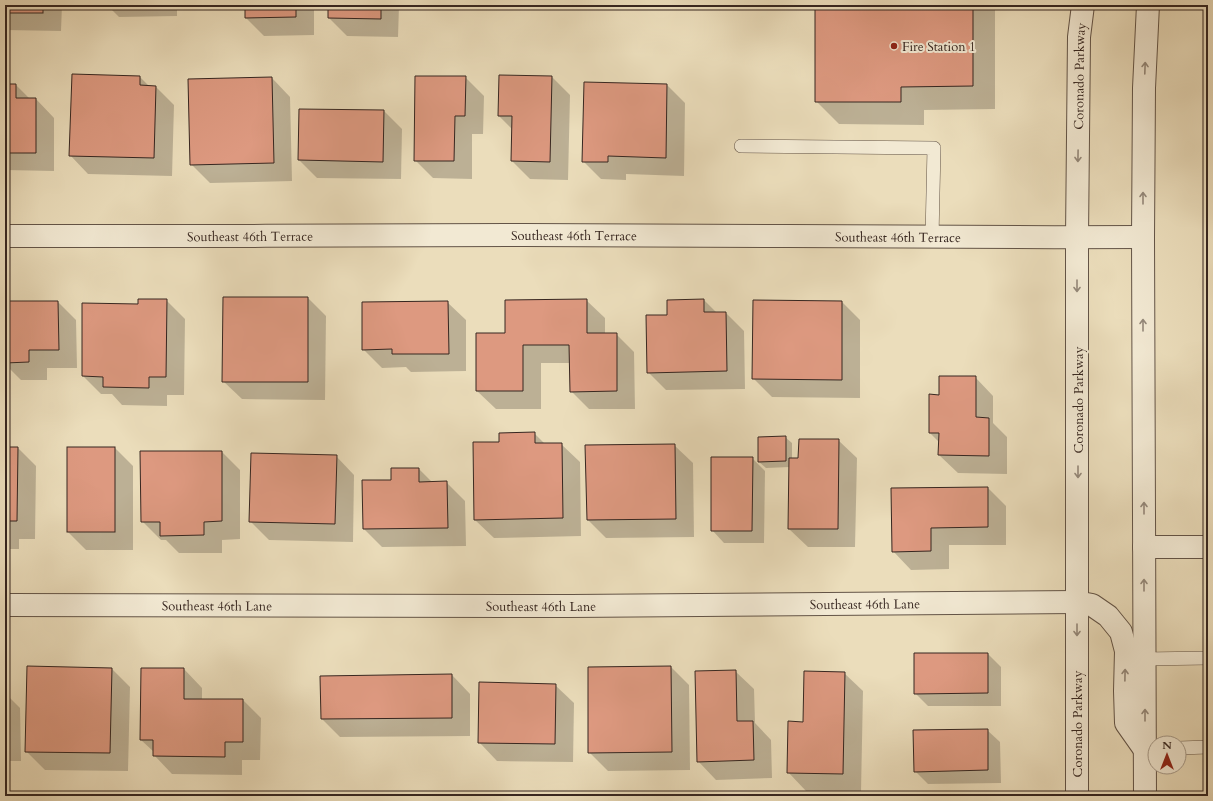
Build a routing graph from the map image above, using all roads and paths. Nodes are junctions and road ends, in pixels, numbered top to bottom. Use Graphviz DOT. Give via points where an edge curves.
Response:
graph roads {
  1 [pos="1083,5"];
  2 [pos="1148,5"];
  3 [pos="741,146"];
  4 [pos="5,236"];
  5 [pos="932,237"];
  6 [pos="1077,237"];
  7 [pos="1143,237"];
  8 [pos="1208,547"];
  9 [pos="1144,548"];
  10 [pos="1076,602"];
  11 [pos="5,605"];
  12 [pos="1208,658"];
  13 [pos="1144,659"];
  14 [pos="1149,735"];
  15 [pos="1147,746"];
  16 [pos="1208,747"];
  17 [pos="1187,748"];
  18 [pos="1147,775"];
  19 [pos="1077,796"];
  20 [pos="1145,796"];
  1 -- 6 [label="street, Coronado Parkway, one-way" via="1080,37"];
  7 -- 2 [label="street, one-way" via="1144,88"];
  3 -- 5 [label="lane" via="934,148"];
  4 -- 5 [label="street, Southeast 46th Terrace"];
  5 -- 6 [label="street, Southeast 46th Terrace"];
  6 -- 7 [label="street, Southeast 46th Terrace"];
  6 -- 10 [label="street, Coronado Parkway, one-way"];
  9 -- 7 [label="street, one-way"];
  8 -- 9 [label="street"];
  13 -- 9 [label="street, one-way"];
  10 -- 11 [label="street, Southeast 46th Lane" via="571,606"];
  15 -- 10 [label="street, Southeast 46th Lane, one-way" via="1126,723 1126,651 1120,632 1108,616 1092,604"];
  10 -- 19 [label="street, Coronado Parkway, one-way"];
  12 -- 13 [label="lane"];
  14 -- 13 [label="street, one-way"];
  16 -- 17 [label="lane"];
  18 -- 20 [label="street"];
}
